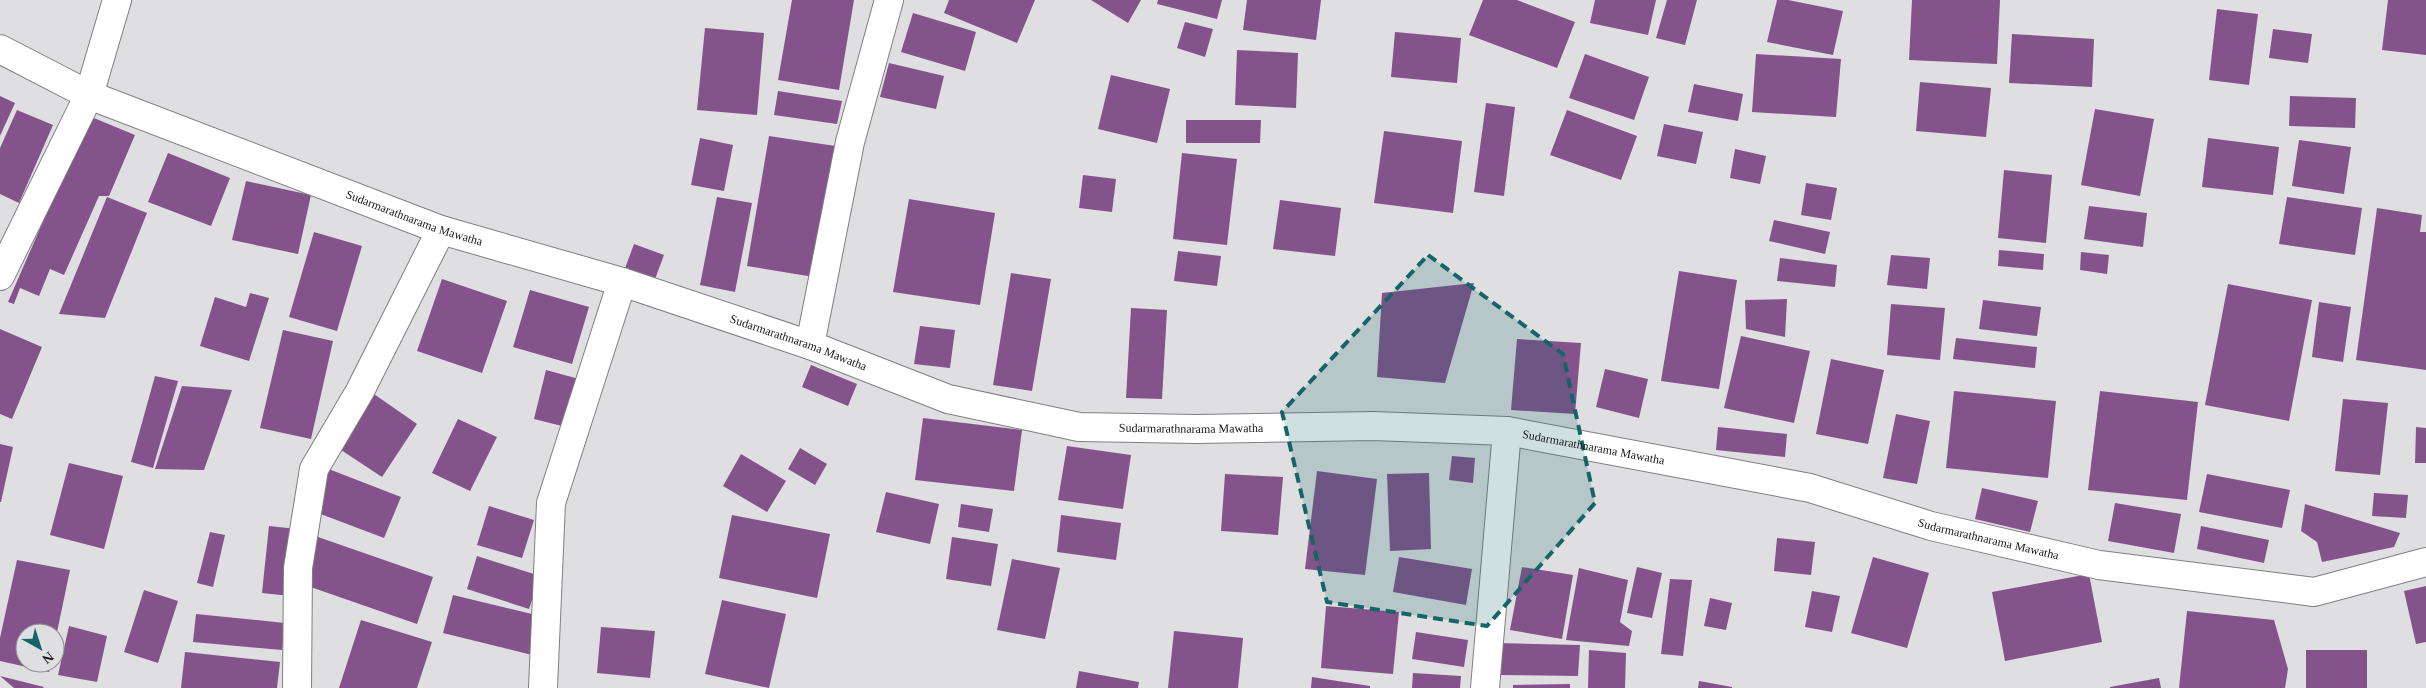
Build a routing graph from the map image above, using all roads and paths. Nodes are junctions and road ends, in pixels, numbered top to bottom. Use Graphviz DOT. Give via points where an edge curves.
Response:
graph roads {
  1 [pos="117,0"];
  2 [pos="889,0"];
  3 [pos="0,49"];
  4 [pos="89,95"];
  5 [pos="440,230"];
  6 [pos="0,276"];
  7 [pos="622,282"];
  8 [pos="810,345"];
  9 [pos="1507,431"];
  10 [pos="2426,562"];
  11 [pos="296,688"];
  12 [pos="543,688"];
  13 [pos="1485,688"];
  1 -- 4 [label="street"];
  2 -- 8 [label="street" via="850,142"];
  3 -- 4 [label="street, Sudarmarathnarama Mawatha"];
  4 -- 5 [label="street, Sudarmarathnarama Mawatha"];
  4 -- 6 [label="street"];
  5 -- 7 [label="street, Sudarmarathnarama Mawatha"];
  5 -- 11 [label="street" via="360,391 314,469 298,568"];
  7 -- 8 [label="street, Sudarmarathnarama Mawatha"];
  7 -- 12 [label="street" via="552,502"];
  8 -- 9 [label="street, Sudarmarathnarama Mawatha" via="948,399 1079,427 1373,426"];
  9 -- 10 [label="street, Sudarmarathnarama Mawatha" via="1810,488 1931,526 2099,565 2314,592"];
  9 -- 13 [label="street"];
}
